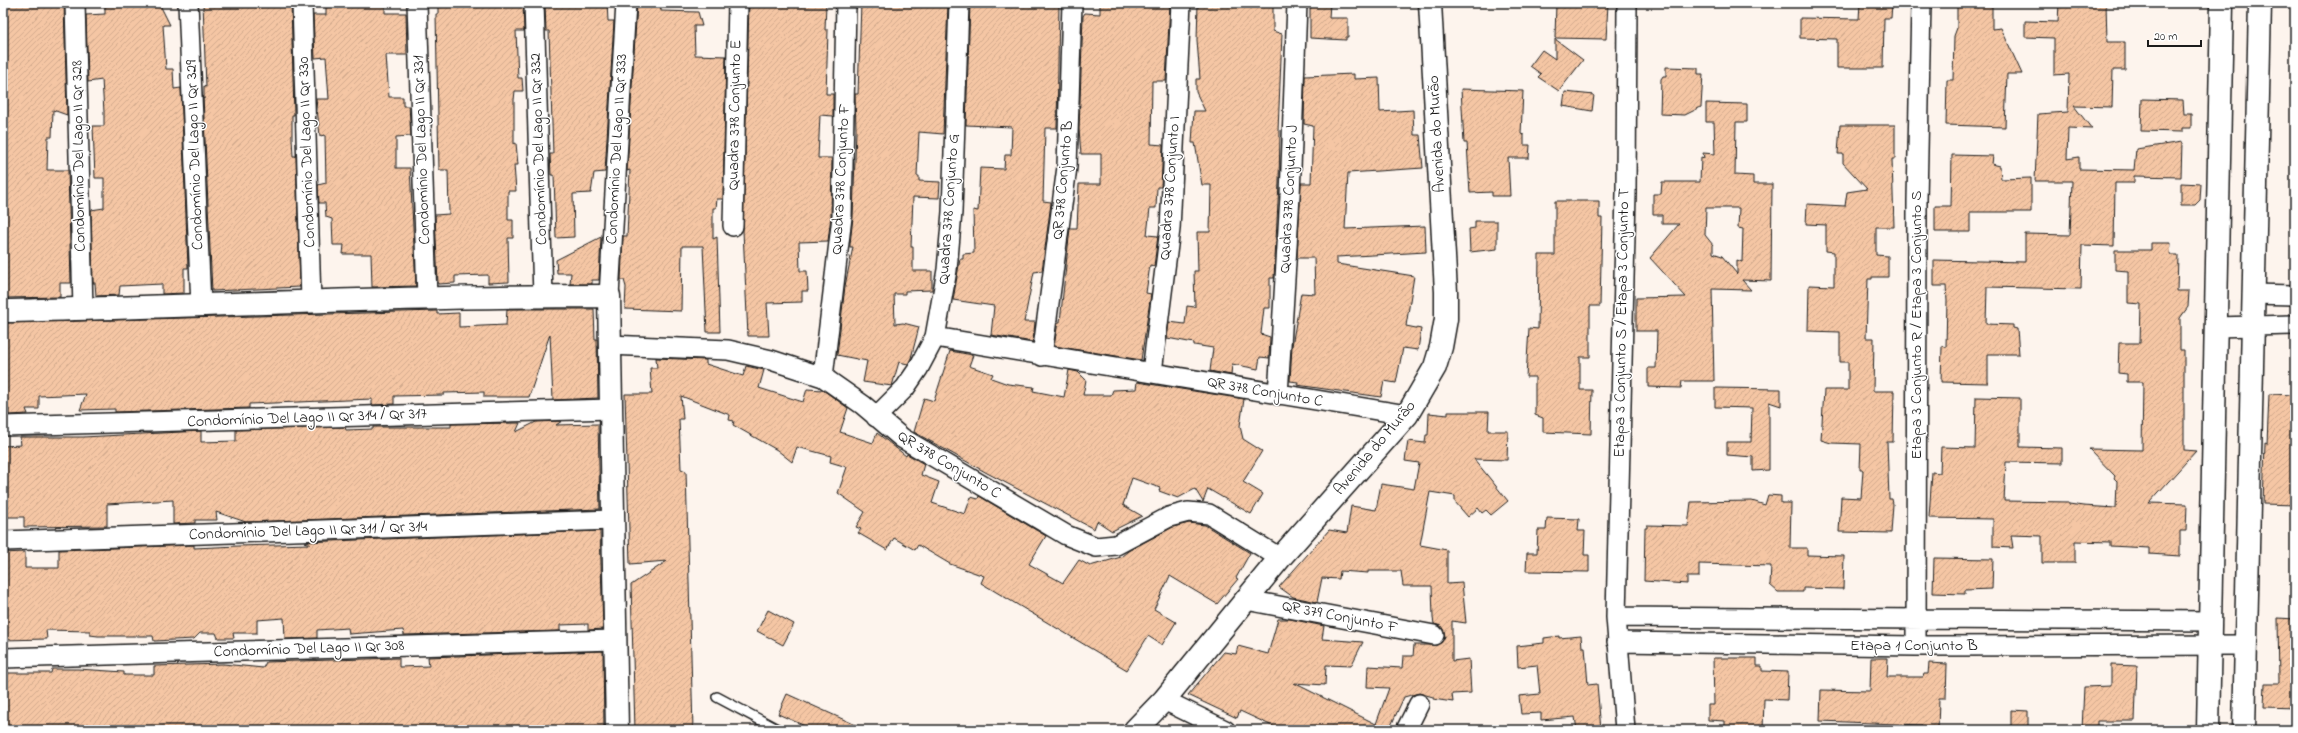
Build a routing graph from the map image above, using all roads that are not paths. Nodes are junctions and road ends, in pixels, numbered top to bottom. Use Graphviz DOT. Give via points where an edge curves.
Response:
graph roads {
  1 [pos="75,3"];
  2 [pos="188,3"];
  3 [pos="302,3"];
  4 [pos="417,3"];
  5 [pos="534,3"];
  6 [pos="626,3"];
  7 [pos="738,3"];
  8 [pos="846,3"];
  9 [pos="959,3"];
  10 [pos="1072,3"];
  11 [pos="1181,3"];
  12 [pos="1296,3"];
  13 [pos="1430,3"];
  14 [pos="1627,3"];
  15 [pos="1921,3"];
  16 [pos="2222,3"];
  17 [pos="2260,3"];
  18 [pos="733,226"];
  19 [pos="2253,294"];
  20 [pos="2295,295"];
  21 [pos="543,296"];
  22 [pos="609,296"];
  23 [pos="427,298"];
  24 [pos="311,301"];
  25 [pos="201,306"];
  26 [pos="83,309"];
  27 [pos="3,311"];
  28 [pos="2253,324"];
  29 [pos="2295,325"];
  30 [pos="2216,327"];
  31 [pos="935,337"];
  32 [pos="609,345"];
  33 [pos="1042,356"];
  34 [pos="1152,372"];
  35 [pos="823,377"];
  36 [pos="1278,395"];
  37 [pos="612,409"];
  38 [pos="1407,415"];
  39 [pos="876,417"];
  40 [pos="3,426"];
  41 [pos="613,520"];
  42 [pos="3,541"];
  43 [pos="1280,558"];
  44 [pos="1246,600"];
  45 [pos="1616,617"];
  46 [pos="1916,620"];
  47 [pos="2210,621"];
  48 [pos="1434,635"];
  49 [pos="615,640"];
  50 [pos="1617,642"];
  51 [pos="1916,646"];
  52 [pos="2246,646"];
  53 [pos="2210,647"];
  54 [pos="3,658"];
  55 [pos="717,697"];
  56 [pos="1164,700"];
  57 [pos="1420,704"];
  58 [pos="617,730"];
  59 [pos="779,730"];
  60 [pos="1135,730"];
  61 [pos="1225,730"];
  62 [pos="1406,730"];
  63 [pos="1625,730"];
  64 [pos="2208,730"];
  65 [pos="2244,730"];
  1 -- 26 [label="street, Condomínio Del Lago II Qr 328"];
  2 -- 25 [label="street, Condomínio Del Lago II Qr 329"];
  3 -- 24 [label="street, Condomínio Del Lago II Qr 330"];
  4 -- 23 [label="street, Condomínio Del Lago II Qr 331"];
  5 -- 21 [label="street, Condomínio Del Lago II Qr 332"];
  6 -- 22 [label="street, Condomínio Del Lago II Qr 333"];
  7 -- 18 [label="street, Quadra 378 Conjunto E"];
  8 -- 35 [label="street, Quadra 378 Conjunto F" via="842,217"];
  9 -- 31 [label="street, Quadra 378 Conjunto G" via="948,270"];
  10 -- 33 [label="street, QR 378 Conjunto B" via="1067,167"];
  11 -- 34 [label="street, Quadra 378 Conjunto I" via="1170,229"];
  12 -- 36 [label="street, Quadra 378 Conjunto J" via="1290,196"];
  13 -- 38 [label="street, Avenida do Murão" via="1446,319 1435,367"];
  14 -- 45 [label="street, Etapa 3 Conjunto S / Etapa 3 Conjunto T" via="1626,193"];
  15 -- 46 [label="street, Etapa 3 Conjunto R / Etapa 3 Conjunto S" via="1917,200"];
  16 -- 30 [label="street"];
  17 -- 19 [label="street"];
  19 -- 20 [label="street"];
  19 -- 28 [label="street"];
  21 -- 22 [label="street"];
  21 -- 23 [label="street"];
  22 -- 32 [label="street"];
  23 -- 24 [label="street"];
  24 -- 25 [label="street"];
  25 -- 26 [label="street"];
  26 -- 27 [label="street"];
  28 -- 29 [label="street"];
  28 -- 30 [label="street"];
  28 -- 52 [label="street"];
  30 -- 47 [label="street"];
  31 -- 33 [label="street, QR 378 Conjunto C"];
  31 -- 39 [label="street, Quadra 378 Conjunto G" via="905,388"];
  32 -- 35 [label="street, QR 378 Conjunto C" via="728,350 771,360"];
  32 -- 37 [label="street"];
  33 -- 34 [label="street, QR 378 Conjunto C"];
  34 -- 36 [label="street, QR 378 Conjunto C"];
  35 -- 39 [label="street, QR 378 Conjunto C" via="850,394"];
  36 -- 38 [label="street, QR 378 Conjunto C"];
  37 -- 40 [label="street, Condomínio Del Lago II Qr 314 / Qr 317"];
  37 -- 41 [label="street"];
  38 -- 43 [label="street, Avenida do Murão"];
  39 -- 43 [label="street, QR 378 Conjunto C" via="902,438 1066,535 1086,544 1096,547 1116,546 1169,517 1188,512 1209,514"];
  41 -- 42 [label="street, Condomínio Del Lago II Qr 311 / Qr 314"];
  41 -- 49 [label="street"];
  43 -- 44 [label="street, Avenida do Murão"];
  44 -- 48 [label="street, QR 379 Conjunto F"];
  44 -- 56 [label="street, Avenida do Murão"];
  45 -- 46 [label="street"];
  45 -- 50 [label="street, Etapa 3 Conjunto S / Etapa 3 Conjunto T"];
  46 -- 47 [label="street"];
  46 -- 51 [label="street, Etapa 3 Conjunto R / Etapa 3 Conjunto S"];
  47 -- 53 [label="street"];
  49 -- 54 [label="street, Condomínio Del Lago II Qr 308"];
  49 -- 58 [label="street"];
  50 -- 51 [label="street, Etapa 1 Conjunto B"];
  50 -- 63 [label="street, Etapa 3 Conjunto S / Etapa 3 Conjunto T"];
  51 -- 53 [label="street, Etapa 1 Conjunto B"];
  52 -- 53 [label="street, Etapa 1 Conjunto B"];
  52 -- 65 [label="street"];
  53 -- 64 [label="street"];
  55 -- 59 [label="lane"];
  56 -- 60 [label="street, Avenida do Murão"];
  56 -- 61 [label="street"];
  57 -- 62 [label="street"];
}
